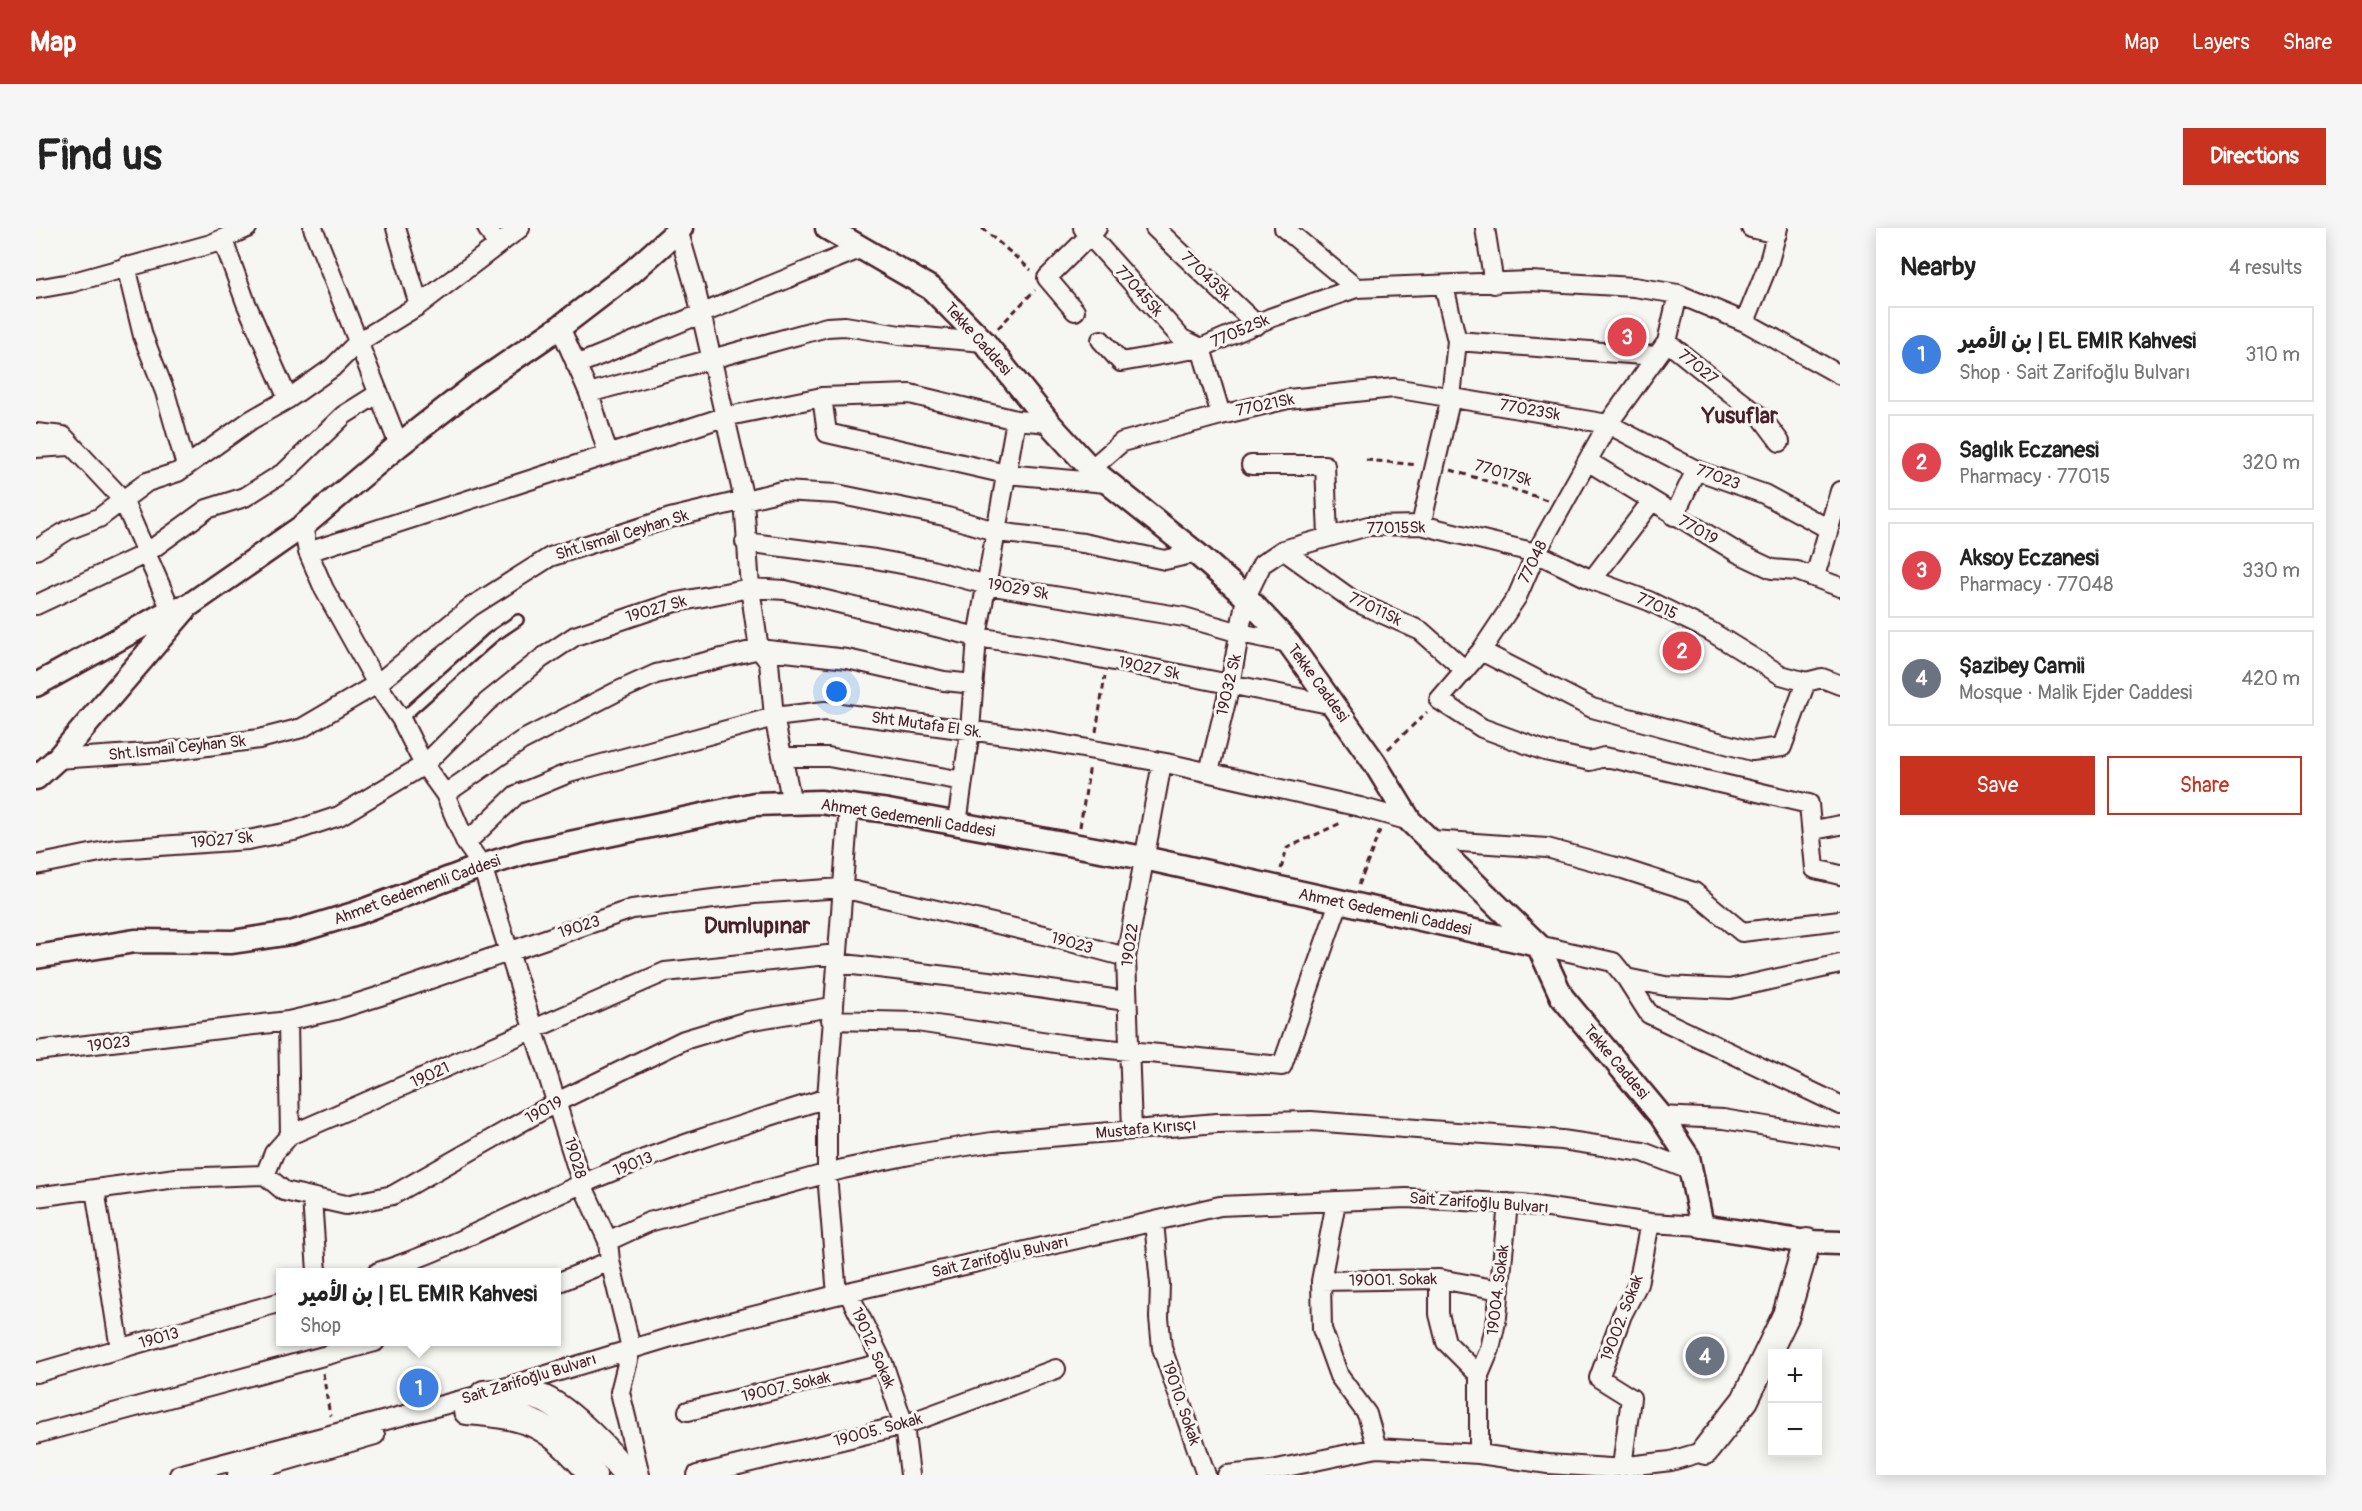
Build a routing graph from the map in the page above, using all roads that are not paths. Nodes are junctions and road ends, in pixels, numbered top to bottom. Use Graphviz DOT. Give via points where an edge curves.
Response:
graph roads {
  1 [pos="247,228"];
  2 [pos="313,228"];
  3 [pos="396,228"];
  4 [pos="487,228"];
  5 [pos="520,228"];
  6 [pos="826,228"];
  7 [pos="1155,228"];
  8 [pos="1284,228"];
  9 [pos="1485,228"];
  10 [pos="1751,228"];
  11 [pos="680,231"];
  12 [pos="1090,231"];
  13 [pos="1777,231"];
  14 [pos="223,240"];
  15 [pos="497,245"];
  16 [pos="862,248"];
  17 [pos="126,266"];
  18 [pos="1494,284"];
  19 [pos="1444,286"];
  20 [pos="1356,288"];
  21 [pos="36,289"];
  22 [pos="1678,294"];
  23 [pos="419,305"];
  24 [pos="1075,310"];
  25 [pos="700,312"];
  26 [pos="1745,322"];
  27 [pos="1257,325"];
  28 [pos="561,327"];
  29 [pos="1101,340"];
  30 [pos="1457,341"];
  31 [pos="984,342"];
  32 [pos="357,343"];
  33 [pos="1201,348"];
  34 [pos="1662,349"];
  35 [pos="712,359"];
  36 [pos="576,364"];
  37 [pos="1840,375"];
  38 [pos="379,393"];
  39 [pos="589,393"];
  40 [pos="822,397"];
  41 [pos="1451,397"];
  42 [pos="288,399"];
  43 [pos="1221,415"];
  44 [pos="724,417"];
  45 [pos="1016,420"];
  46 [pos="1049,423"];
  47 [pos="1608,424"];
  48 [pos="36,433"];
  49 [pos="1780,442"];
  50 [pos="399,445"];
  51 [pos="74,446"];
  52 [pos="36,448"];
  53 [pos="608,454"];
  54 [pos="1589,462"];
  55 [pos="1251,465"];
  56 [pos="186,466"];
  57 [pos="1696,470"];
  58 [pos="1006,474"];
  59 [pos="1099,476"];
  60 [pos="1840,491"];
  61 [pos="123,500"];
  62 [pos="744,500"];
  63 [pos="1651,502"];
  64 [pos="1674,516"];
  65 [pos="1421,525"];
  66 [pos="303,526"];
  67 [pos="1829,529"];
  68 [pos="998,532"];
  69 [pos="1329,536"];
  70 [pos="746,542"];
  71 [pos="36,550"];
  72 [pos="1283,550"];
  73 [pos="308,552"];
  74 [pos="1196,553"];
  75 [pos="1536,553"];
  76 [pos="145,554"];
  77 [pos="1815,576"];
  78 [pos="1592,580"];
  79 [pos="987,585"];
  80 [pos="1840,587"];
  81 [pos="750,588"];
  82 [pos="1246,597"];
  83 [pos="36,605"];
  84 [pos="180,608"];
  85 [pos="518,620"];
  86 [pos="1240,633"];
  87 [pos="977,637"];
  88 [pos="1289,643"];
  89 [pos="759,649"];
  90 [pos="1481,651"];
  91 [pos="1465,670"];
  92 [pos="1806,682"];
  93 [pos="36,684"];
  94 [pos="377,684"];
  95 [pos="974,684"];
  96 [pos="1230,685"];
  97 [pos="1840,685"];
  98 [pos="1334,705"];
  99 [pos="774,717"];
  100 [pos="401,719"];
  101 [pos="970,730"];
  102 [pos="783,757"];
  103 [pos="57,759"];
  104 [pos="1162,763"];
  105 [pos="424,765"];
  106 [pos="1209,772"];
  107 [pos="36,778"];
  108 [pos="963,781"];
  109 [pos="445,794"];
  110 [pos="792,803"];
  111 [pos="849,806"];
  112 [pos="1410,821"];
  113 [pos="957,824"];
  114 [pos="1840,825"];
  115 [pos="1814,830"];
  116 [pos="1432,840"];
  117 [pos="466,843"];
  118 [pos="1144,858"];
  119 [pos="36,865"];
  120 [pos="482,866"];
  121 [pos="1840,875"];
  122 [pos="842,888"];
  123 [pos="1345,903"];
  124 [pos="1840,920"];
  125 [pos="1538,945"];
  126 [pos="509,950"];
  127 [pos="36,957"];
  128 [pos="1126,957"];
  129 [pos="836,958"];
  130 [pos="1840,964"];
  131 [pos="1626,978"];
  132 [pos="1126,1001"];
  133 [pos="831,1013"];
  134 [pos="288,1021"];
  135 [pos="531,1028"];
  136 [pos="1128,1050"];
  137 [pos="36,1051"];
  138 [pos="827,1098"];
  139 [pos="557,1102"];
  140 [pos="1840,1105"];
  141 [pos="1661,1116"];
  142 [pos="1132,1130"];
  143 [pos="290,1135"];
  144 [pos="1840,1138"];
  145 [pos="1692,1171"];
  146 [pos="827,1174"];
  147 [pos="265,1175"];
  148 [pos="582,1184"];
  149 [pos="95,1189"];
  150 [pos="36,1197"];
  151 [pos="312,1198"];
  152 [pos="1335,1203"];
  153 [pos="1508,1203"];
  154 [pos="1154,1222"];
  155 [pos="1650,1223"];
  156 [pos="1702,1226"];
  157 [pos="608,1241"];
  158 [pos="1807,1242"];
  159 [pos="1840,1243"];
  160 [pos="610,1261"];
  161 [pos="317,1268"];
  162 [pos="388,1268"];
  163 [pos="1439,1279"];
  164 [pos="561,1281"];
  165 [pos="1321,1281"];
  166 [pos="1500,1290"];
  167 [pos="843,1294"];
  168 [pos="276,1303"];
  169 [pos="341,1346"];
  170 [pos="631,1347"];
  171 [pos="120,1349"];
  172 [pos="320,1349"];
  173 [pos="883,1363"];
  174 [pos="1056,1369"];
  175 [pos="36,1373"];
  176 [pos="1479,1375"];
  177 [pos="476,1402"];
  178 [pos="688,1411"];
  179 [pos="904,1425"];
  180 [pos="36,1434"];
  181 [pos="1377,1448"];
  182 [pos="1705,1451"];
  183 [pos="1479,1454"];
  184 [pos="1622,1467"];
  185 [pos="1273,1473"];
  186 [pos="179,1475"];
  187 [pos="237,1475"];
  188 [pos="592,1475"];
  189 [pos="627,1475"];
  190 [pos="640,1475"];
  191 [pos="697,1475"];
  192 [pos="910,1475"];
  193 [pos="1206,1475"];
  194 [pos="1227,1475"];
  1 -- 14 [label="street"];
  2 -- 32 [label="street"];
  3 -- 23 [label="street"];
  4 -- 15 [label="street"];
  5 -- 15 [label="street"];
  6 -- 16 [label="street, Tekke Caddesi"];
  7 -- 27 [label="street, 77043Sk"];
  8 -- 20 [label="street"];
  9 -- 18 [label="street"];
  10 -- 13 [label="street"];
  11 -- 25 [label="street"];
  11 -- 28 [label="street"];
  12 -- 24 [label="street" via="1045,280"];
  12 -- 33 [label="street, 77045Sk" via="1182,339"];
  13 -- 26 [label="street"];
  14 -- 17 [label="street"];
  14 -- 42 [label="street"];
  15 -- 23 [label="street"];
  16 -- 25 [label="street"];
  16 -- 31 [label="street, Tekke Caddesi" via="932,289"];
  17 -- 21 [label="street"];
  17 -- 56 [label="street" via="143,336 165,392"];
  18 -- 19 [label="street, 77052Sk"];
  18 -- 22 [label="street, 77052Sk" via="1530,281 1623,286"];
  19 -- 20 [label="street, 77052Sk"];
  19 -- 30 [label="street"];
  20 -- 27 [label="street, 77052Sk"];
  22 -- 26 [label="street, 77052Sk"];
  22 -- 34 [label="street"];
  23 -- 32 [label="street"];
  25 -- 35 [label="street"];
  25 -- 36 [label="street"];
  26 -- 37 [label="street, 77052Sk"];
  27 -- 33 [label="street, 77052Sk"];
  28 -- 36 [label="street"];
  28 -- 50 [label="street" via="477,384"];
  29 -- 33 [label="street, 77052Sk" via="1121,362"];
  30 -- 34 [label="street"];
  30 -- 41 [label="street"];
  31 -- 35 [label="street" via="827,327"];
  31 -- 46 [label="street, Tekke Caddesi"];
  32 -- 38 [label="street"];
  32 -- 42 [label="street" via="332,368"];
  33 -- 43 [label="street"];
  34 -- 47 [label="street, 77048"];
  34 -- 49 [label="street, 77027" via="1762,418"];
  35 -- 39 [label="street"];
  35 -- 44 [label="street"];
  36 -- 39 [label="street"];
  38 -- 50 [label="street"];
  38 -- 76 [label="street" via="344,416 286,471 245,496 207,509"];
  39 -- 53 [label="street"];
  40 -- 44 [label="street"];
  40 -- 45 [label="street" via="910,394"];
  40 -- 58 [label="street" via="827,433"];
  41 -- 43 [label="street, 77021Sk" via="1394,388 1288,399"];
  41 -- 47 [label="street, 77023Sk"];
  41 -- 65 [label="street"];
  42 -- 56 [label="street"];
  43 -- 59 [label="street, 77021Sk" via="1122,442"];
  44 -- 53 [label="street"];
  44 -- 62 [label="street"];
  45 -- 46 [label="street"];
  45 -- 58 [label="street"];
  46 -- 59 [label="street, Tekke Caddesi"];
  47 -- 54 [label="street, 77048"];
  47 -- 57 [label="street, 77023"];
  48 -- 51 [label="street" via="63,436"];
  50 -- 66 [label="street"];
  51 -- 52 [label="street"];
  51 -- 61 [label="street"];
  53 -- 73 [label="street"];
  54 -- 63 [label="street, 77019"];
  54 -- 75 [label="street, 77048"];
  55 -- 69 [label="street" via="1325,465"];
  56 -- 61 [label="street" via="147,482"];
  57 -- 64 [label="street"];
  57 -- 67 [label="street, 77023" via="1764,494"];
  58 -- 59 [label="street"];
  58 -- 68 [label="street"];
  59 -- 74 [label="street, Tekke Caddesi"];
  60 -- 67 [label="street"];
  61 -- 71 [label="street" via="99,518 68,530"];
  61 -- 76 [label="street"];
  62 -- 68 [label="street, Sht.Ismail Ceyhan Sk" via="782,491 837,494 944,516"];
  62 -- 70 [label="street"];
  62 -- 94 [label="street, Sht.Ismail Ceyhan Sk" via="670,518 550,557 471,607"];
  63 -- 64 [label="street, 77019"];
  63 -- 78 [label="street"];
  64 -- 77 [label="street, 77019" via="1772,569"];
  65 -- 69 [label="street, 77015Sk" via="1368,526"];
  65 -- 75 [label="street, 77015Sk"];
  66 -- 73 [label="street, 19028"];
  66 -- 84 [label="street"];
  67 -- 77 [label="street"];
  68 -- 74 [label="street, Sht.Ismail Ceyhan Sk" via="1083,543 1165,560"];
  68 -- 79 [label="street"];
  69 -- 72 [label="street, 77015Sk"];
  70 -- 79 [label="street, 19029 Sk" via="875,559"];
  70 -- 81 [label="street"];
  72 -- 82 [label="street, 77015Sk" via="1262,564"];
  72 -- 91 [label="street, 77011Sk" via="1354,601 1421,630"];
  73 -- 94 [label="street, 19028"];
  74 -- 82 [label="street, Tekke Caddesi"];
  75 -- 78 [label="street, 77015"];
  75 -- 90 [label="street, 77048" via="1517,597"];
  76 -- 83 [label="street"];
  76 -- 84 [label="street"];
  77 -- 80 [label="street, 77019"];
  78 -- 92 [label="street, 77015" via="1710,631 1781,675"];
  79 -- 86 [label="street, 19029 Sk" via="1184,617"];
  79 -- 87 [label="street"];
  81 -- 87 [label="street, 19027 Sk" via="786,590"];
  81 -- 89 [label="street"];
  81 -- 105 [label="street, 19027 Sk" via="672,603 575,636 487,702"];
  82 -- 86 [label="street, 19032 Sk"];
  82 -- 88 [label="street, Tekke Caddesi"];
  84 -- 93 [label="street"];
  84 -- 103 [label="street"];
  85 -- 100 [label="lane" via="493,637"];
  86 -- 88 [label="street, 19029 Sk"];
  86 -- 96 [label="street, 19032 Sk"];
  87 -- 95 [label="street"];
  87 -- 96 [label="street, 19027 Sk"];
  88 -- 98 [label="street, Tekke Caddesi"];
  89 -- 95 [label="street" via="847,659"];
  89 -- 99 [label="street" via="769,662"];
  89 -- 109 [label="street" via="656,674 616,692 521,741"];
  90 -- 91 [label="street, 77048"];
  90 -- 92 [label="street" via="1592,708 1752,751 1782,747"];
  91 -- 115 [label="street, 77048" via="1439,700 1482,728 1545,751 1590,761 1604,757 1620,760 1809,804"];
  92 -- 97 [label="street, 77015" via="1822,678"];
  94 -- 100 [label="street, 19028"];
  94 -- 103 [label="street, Sht.Ismail Ceyhan Sk" via="302,728 259,739 163,752"];
  95 -- 101 [label="street"];
  96 -- 98 [label="street, 19027 Sk"];
  96 -- 106 [label="street, 19032 Sk"];
  98 -- 112 [label="street, Tekke Caddesi"];
  99 -- 101 [label="street, Sht Mutafa El Sk." via="825,711"];
  99 -- 102 [label="street"];
  99 -- 117 [label="street, Sht Mutafa El Sk." via="569,773 516,795"];
  100 -- 105 [label="street, 19028"];
  101 -- 104 [label="street, Sht Mutafa El Sk."];
  101 -- 108 [label="street"];
  102 -- 108 [label="street" via="828,757"];
  102 -- 110 [label="street"];
  103 -- 107 [label="street"];
  104 -- 106 [label="street, Sht Mutafa El Sk."];
  104 -- 118 [label="street, 19022"];
  105 -- 109 [label="street, 19028"];
  105 -- 119 [label="street, 19027 Sk" via="339,816 294,831 248,840 115,849"];
  106 -- 112 [label="street, Sht Mutafa El Sk."];
  108 -- 113 [label="street"];
  109 -- 117 [label="street, 19028"];
  110 -- 111 [label="street, Ahmet Gedemenli Caddesi"];
  110 -- 120 [label="street, Ahmet Gedemenli Caddesi" via="755,804 696,815 527,852"];
  111 -- 113 [label="street, Ahmet Gedemenli Caddesi"];
  111 -- 122 [label="street"];
  112 -- 116 [label="street, Tekke Caddesi"];
  113 -- 118 [label="street, Ahmet Gedemenli Caddesi"];
  114 -- 115 [label="street"];
  115 -- 121 [label="street" via="1815,869"];
  116 -- 124 [label="street" via="1546,848 1623,869 1694,892 1742,932"];
  116 -- 125 [label="street, Tekke Caddesi"];
  117 -- 120 [label="street, 19028"];
  118 -- 123 [label="street, Ahmet Gedemenli Caddesi"];
  118 -- 128 [label="street, 19022"];
  120 -- 126 [label="street, 19028"];
  120 -- 127 [label="street, Ahmet Gedemenli Caddesi" via="291,933 232,942 135,941"];
  122 -- 126 [label="street, 19023" via="632,909"];
  122 -- 128 [label="street, 19023"];
  122 -- 129 [label="street"];
  123 -- 125 [label="street, Ahmet Gedemenli Caddesi"];
  123 -- 136 [label="street, 19019" via="1282,1066"];
  125 -- 131 [label="street" via="1613,962"];
  125 -- 141 [label="street, Tekke Caddesi" via="1562,997"];
  126 -- 134 [label="street, 19023" via="393,992"];
  126 -- 135 [label="street, 19028"];
  128 -- 132 [label="street, 19022"];
  129 -- 132 [label="street, 19021"];
  129 -- 133 [label="street"];
  129 -- 135 [label="street, 19021" via="665,972"];
  130 -- 131 [label="street" via="1730,988 1665,986"];
  131 -- 140 [label="street" via="1649,1014"];
  132 -- 136 [label="street, 19022"];
  133 -- 136 [label="street, 19019"];
  133 -- 138 [label="street"];
  133 -- 139 [label="street, 19019" via="747,1021 684,1040"];
  134 -- 137 [label="street, 19023"];
  134 -- 143 [label="street"];
  135 -- 139 [label="street, 19028"];
  135 -- 143 [label="street, 19021"];
  136 -- 142 [label="street, 19022"];
  138 -- 146 [label="street"];
  138 -- 148 [label="street, 19013" via="692,1142"];
  139 -- 148 [label="street, 19028"];
  139 -- 151 [label="street, 19019" via="393,1195 346,1205"];
  141 -- 144 [label="street" via="1723,1119"];
  141 -- 145 [label="street, Tekke Caddesi" via="1688,1157"];
  142 -- 145 [label="street, Mustafa Kırısçı" via="1311,1120 1372,1124 1562,1140 1643,1152"];
  142 -- 146 [label="street, Mustafa Kırısçı" via="992,1142"];
  143 -- 147 [label="street, 19021" via="274,1153"];
  145 -- 156 [label="street, Tekke Caddesi"];
  146 -- 157 [label="street, Mustafa Kırısçı" via="649,1222"];
  146 -- 167 [label="street"];
  147 -- 149 [label="street" via="176,1178"];
  147 -- 151 [label="street, 19019" via="284,1191"];
  148 -- 157 [label="street, 19028"];
  148 -- 162 [label="street, 19013" via="484,1231"];
  149 -- 150 [label="street"];
  149 -- 171 [label="street"];
  151 -- 161 [label="street"];
  152 -- 153 [label="street, Sait Zarifoğlu Bulvarı" via="1406,1198"];
  152 -- 154 [label="street, Sait Zarifoğlu Bulvarı" via="1220,1206"];
  152 -- 165 [label="street"];
  153 -- 155 [label="street, Sait Zarifoğlu Bulvarı"];
  153 -- 166 [label="street, 19004. Sokak"];
  154 -- 167 [label="street, Sait Zarifoğlu Bulvarı"];
  154 -- 193 [label="street, 19010. Sokak" via="1162,1348"];
  155 -- 156 [label="street, Sait Zarifoğlu Bulvarı"];
  155 -- 184 [label="street, 19002. Sokak" via="1638,1284 1599,1378 1631,1398"];
  156 -- 158 [label="street, Sait Zarifoğlu Bulvarı"];
  157 -- 160 [label="street, 19028"];
  158 -- 159 [label="street, Sait Zarifoğlu Bulvarı"];
  158 -- 182 [label="main road" via="1786,1315 1745,1400"];
  160 -- 164 [label="street"];
  160 -- 170 [label="street, 19028"];
  163 -- 165 [label="street, 19001. Sokak"];
  163 -- 166 [label="street, 19001. Sokak"];
  163 -- 176 [label="street" via="1439,1314 1446,1342"];
  165 -- 181 [label="street" via="1322,1329 1339,1376 1367,1414"];
  166 -- 176 [label="street, 19004. Sokak" via="1490,1349"];
  167 -- 170 [label="street, Sait Zarifoğlu Bulvarı"];
  167 -- 173 [label="street, 19012. Sokak"];
  168 -- 171 [label="street, 19013"];
  169 -- 172 [label="street"];
  170 -- 177 [label="street, Sait Zarifoğlu Bulvarı"];
  170 -- 190 [label="street" via="620,1392"];
  171 -- 175 [label="street, 19013"];
  172 -- 180 [label="street"];
  173 -- 178 [label="street, 19007. Sokak"];
  173 -- 179 [label="street, 19012. Sokak"];
  174 -- 179 [label="street, 19005. Sokak"];
  176 -- 183 [label="street"];
  177 -- 186 [label="street, Sait Zarifoğlu Bulvarı" via="333,1434"];
  177 -- 187 [label="street, Sait Zarifoğlu Bulvarı"];
  177 -- 188 [label="main road" via="534,1422 565,1444"];
  177 -- 189 [label="main road" via="515,1392 545,1399 578,1424"];
  179 -- 191 [label="street, 19005. Sokak"];
  179 -- 192 [label="street, 19012. Sokak"];
  181 -- 183 [label="street"];
  181 -- 185 [label="street"];
  182 -- 184 [label="street" via="1671,1461"];
  183 -- 184 [label="street" via="1548,1464"];
  185 -- 194 [label="street"];
}
